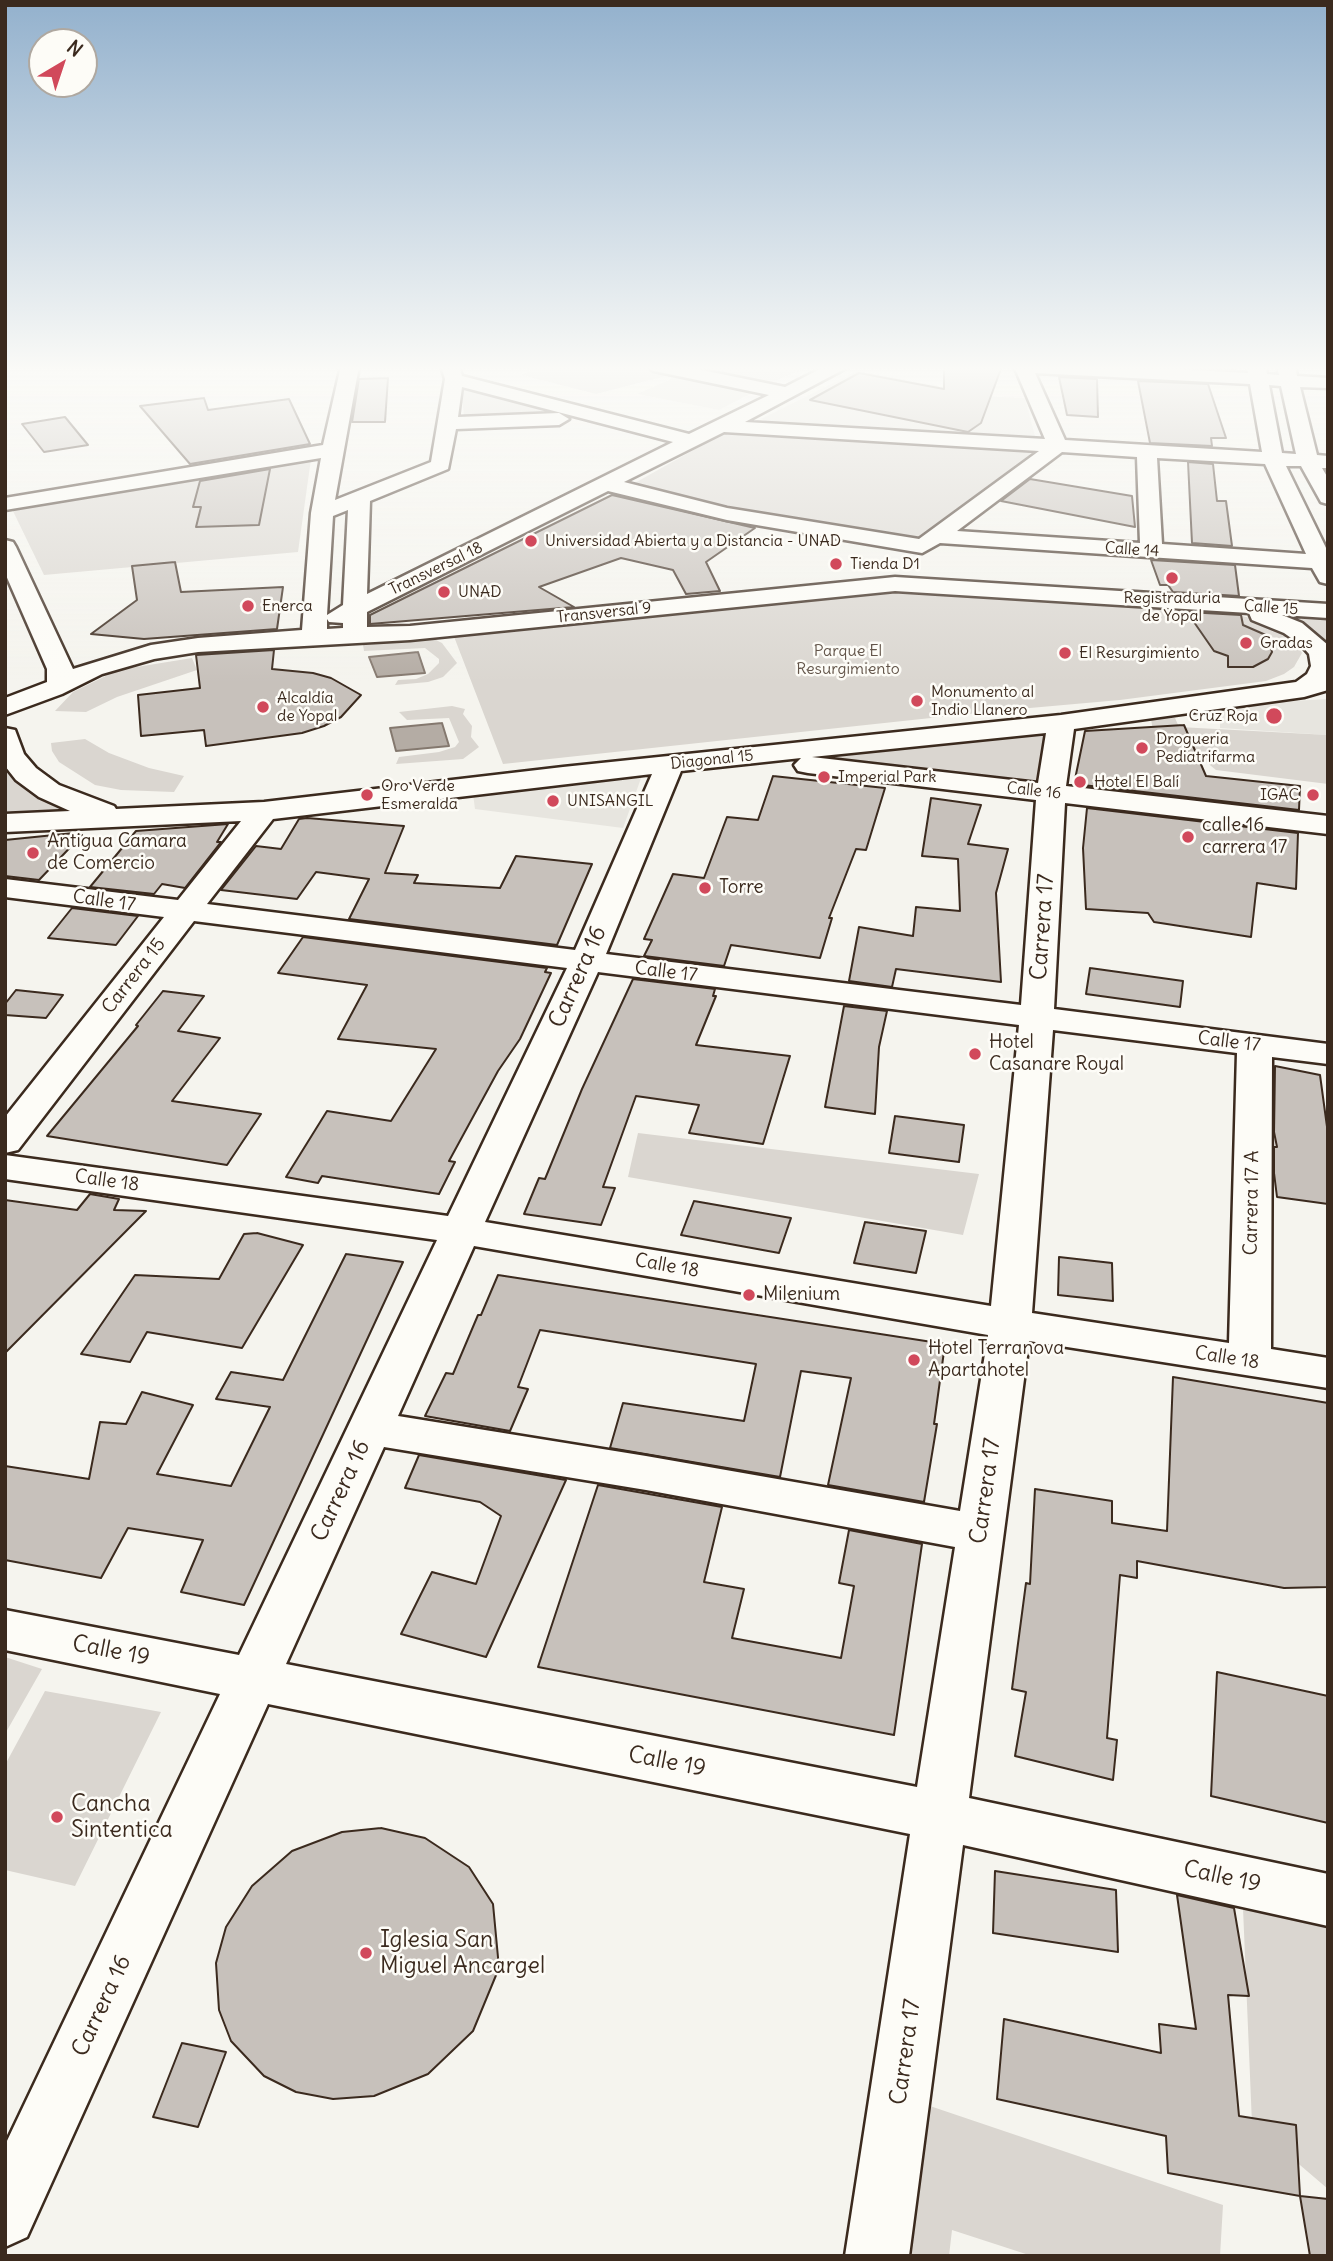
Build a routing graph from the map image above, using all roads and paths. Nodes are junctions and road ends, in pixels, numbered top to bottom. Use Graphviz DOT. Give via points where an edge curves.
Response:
graph roads {
  1 [pos="201,472"];
  2 [pos="328,472"];
  3 [pos="425,472"];
  4 [pos="631,472"];
  5 [pos="1023,472"];
  6 [pos="1148,472"];
  7 [pos="1301,472"];
  8 [pos="1307,472"];
  9 [pos="606,484"];
  10 [pos="1328,498"];
  11 [pos="359,499"];
  12 [pos="5,504"];
  13 [pos="322,513"];
  14 [pos="929,541"];
  15 [pos="5,547"];
  16 [pos="1151,552"];
  17 [pos="1325,566"];
  18 [pos="895,584"];
  19 [pos="1213,604"];
  20 [pos="355,609"];
  21 [pos="1328,611"];
  22 [pos="315,632"];
  23 [pos="355,635"];
  24 [pos="1320,687"];
  25 [pos="57,688"];
  26 [pos="5,707"];
  27 [pos="1061,723"];
  28 [pos="5,735"];
  29 [pos="741,758"];
  30 [pos="670,764"];
  31 [pos="1051,792"];
  32 [pos="264,811"];
  33 [pos="119,816"];
  34 [pos="5,824"];
  35 [pos="1328,825"];
  36 [pos="5,888"];
  37 [pos="184,912"];
  38 [pos="586,962"];
  39 [pos="1037,1018"];
  40 [pos="1255,1045"];
  41 [pos="1328,1054"];
  42 [pos="5,1142"];
  43 [pos="5,1167"];
  44 [pos="461,1231"];
  45 [pos="1010,1324"];
  46 [pos="1250,1361"];
  47 [pos="1328,1373"];
  48 [pos="370,1428"];
  49 [pos="980,1533"];
  50 [pos="5,1630"];
  51 [pos="254,1679"];
  52 [pos="940,1816"];
  53 [pos="1328,1900"];
  54 [pos="5,2216"];
  55 [pos="877,2256"];
  1 -- 12 [label="street"];
  2 -- 13 [label="street"];
  3 -- 11 [label="street"];
  4 -- 9 [label="street, Transversal 18"];
  5 -- 14 [label="street"];
  6 -- 16 [label="street"];
  7 -- 17 [label="street"];
  8 -- 10 [label="street"];
  9 -- 14 [label="street, Calle 14" via="727,514"];
  9 -- 20 [label="street, Transversal 18"];
  11 -- 13 [label="street"];
  11 -- 20 [label="street"];
  13 -- 22 [label="street"];
  14 -- 16 [label="street, Calle 14"];
  14 -- 18 [label="street"];
  15 -- 25 [label="street" via="60,669"];
  16 -- 17 [label="street, Calle 14"];
  18 -- 19 [label="street, Transversal 9"];
  18 -- 23 [label="street, Transversal 9"];
  19 -- 21 [label="street, Calle 15"];
  19 -- 24 [label="street" via="1270,618 1310,640 1321,653 1324,666 1318,678"];
  20 -- 22 [label="street, Transversal 18"];
  20 -- 23 [label="street"];
  22 -- 23 [label="street, Transversal 9"];
  22 -- 25 [label="street, Transversal 9" via="151,652 93,670"];
  24 -- 27 [label="street, Diagonal 15"];
  25 -- 26 [label="street, Transversal 9"];
  25 -- 28 [label="street" via="28,703 12,719"];
  27 -- 29 [label="street, Diagonal 15"];
  27 -- 31 [label="street, Carrera 17"];
  28 -- 33 [label="street" via="11,755 26,774 80,805"];
  29 -- 30 [label="street, Diagonal 15"];
  29 -- 31 [label="street, Calle 16"];
  30 -- 32 [label="street, Diagonal 15"];
  30 -- 38 [label="street, Carrera 16"];
  31 -- 35 [label="street, Calle 16"];
  31 -- 39 [label="street, Carrera 17"];
  32 -- 33 [label="street, Diagonal 15"];
  32 -- 37 [label="street, Carrera 15"];
  33 -- 34 [label="street, Diagonal 15"];
  36 -- 37 [label="street, Calle 17"];
  37 -- 38 [label="street, Calle 17"];
  37 -- 42 [label="street, Carrera 15"];
  38 -- 39 [label="street, Calle 17"];
  38 -- 44 [label="street, Carrera 16"];
  39 -- 40 [label="street, Calle 17"];
  39 -- 45 [label="street, Carrera 17"];
  40 -- 41 [label="street, Calle 17"];
  40 -- 46 [label="street, Carrera 17 A"];
  43 -- 44 [label="street, Calle 18"];
  44 -- 45 [label="street, Calle 18"];
  44 -- 48 [label="street, Carrera 16"];
  45 -- 46 [label="street, Calle 18"];
  45 -- 49 [label="street, Carrera 17"];
  46 -- 47 [label="street, Calle 18"];
  48 -- 49 [label="street"];
  48 -- 51 [label="street, Carrera 16"];
  49 -- 52 [label="street, Carrera 17"];
  50 -- 51 [label="street, Calle 19"];
  51 -- 52 [label="street, Calle 19"];
  51 -- 54 [label="street, Carrera 16"];
  52 -- 53 [label="street, Calle 19"];
  52 -- 55 [label="street, Carrera 17"];
}
